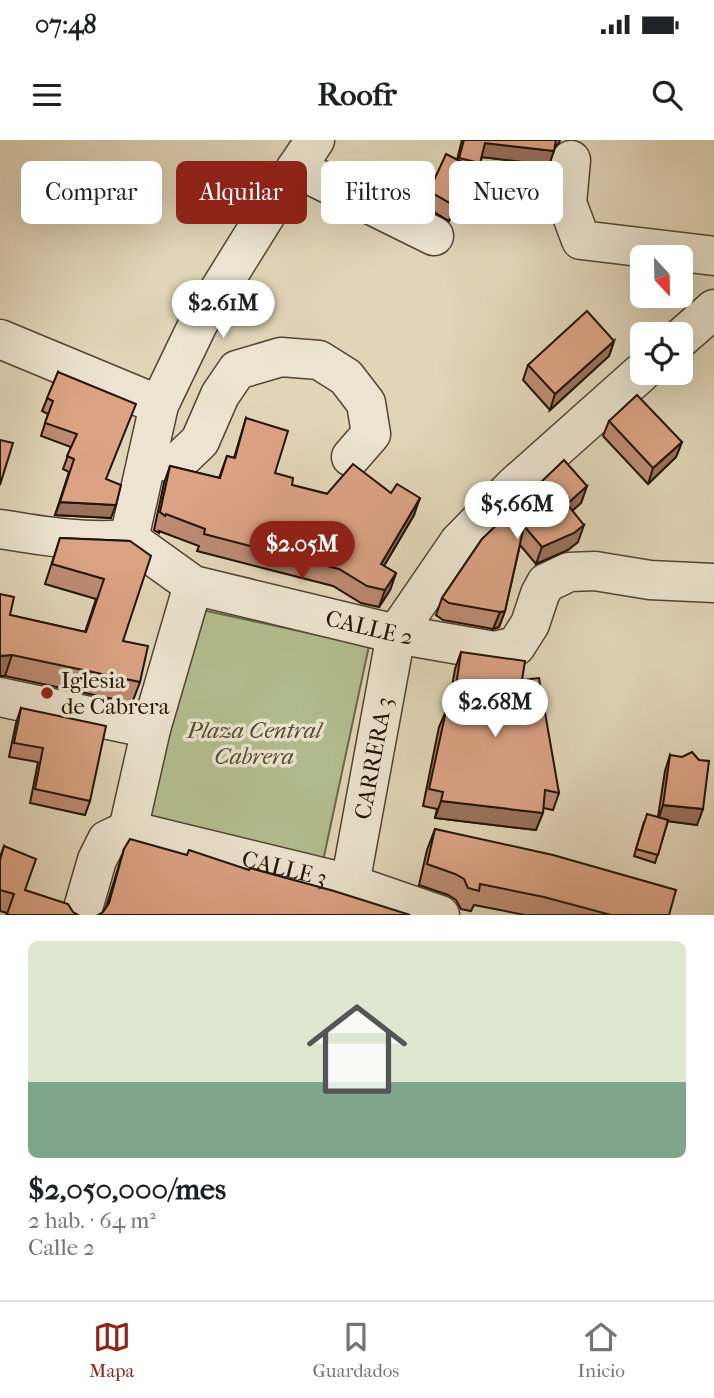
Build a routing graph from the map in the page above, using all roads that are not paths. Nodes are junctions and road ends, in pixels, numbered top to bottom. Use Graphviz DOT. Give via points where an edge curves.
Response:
graph roads {
  1 [pos="306,154"];
  2 [pos="571,160"];
  3 [pos="433,236"];
  4 [pos="714,256"];
  5 [pos="714,309"];
  6 [pos="693,327"];
  7 [pos="0,339"];
  8 [pos="630,383"];
  9 [pos="159,405"];
  10 [pos="351,457"];
  11 [pos="147,460"];
  12 [pos="0,529"];
  13 [pos="129,540"];
  14 [pos="714,583"];
  15 [pos="193,585"];
  16 [pos="396,634"];
  17 [pos="0,697"];
  18 [pos="151,729"];
  19 [pos="128,830"];
  20 [pos="350,884"];
  21 [pos="81,915"];
  22 [pos="440,915"];
  1 -- 3 [label="street"];
  1 -- 9 [label="street" via="198,324"];
  2 -- 4 [label="street" via="567,203 581,240"];
  5 -- 6 [label="street"];
  7 -- 9 [label="street"];
  8 -- 16 [label="street" via="459,542"];
  9 -- 11 [label="street"];
  10 -- 11 [label="street" via="370,434 366,403 346,377 319,360 281,357 237,370 220,395 200,441 177,463"];
  11 -- 13 [label="street"];
  12 -- 13 [label="street"];
  13 -- 15 [label="street, CALLE 2"];
  14 -- 16 [label="street, CALLE 2" via="569,572 546,583 516,646 494,651"];
  15 -- 16 [label="street, CALLE 2"];
  15 -- 18 [label="street"];
  16 -- 20 [label="street, CARRERA 3"];
  17 -- 18 [label="street"];
  18 -- 19 [label="street"];
  19 -- 20 [label="street, CALLE 3"];
  19 -- 21 [label="street" via="107,840"];
  20 -- 22 [label="street, CALLE 3"];
}
